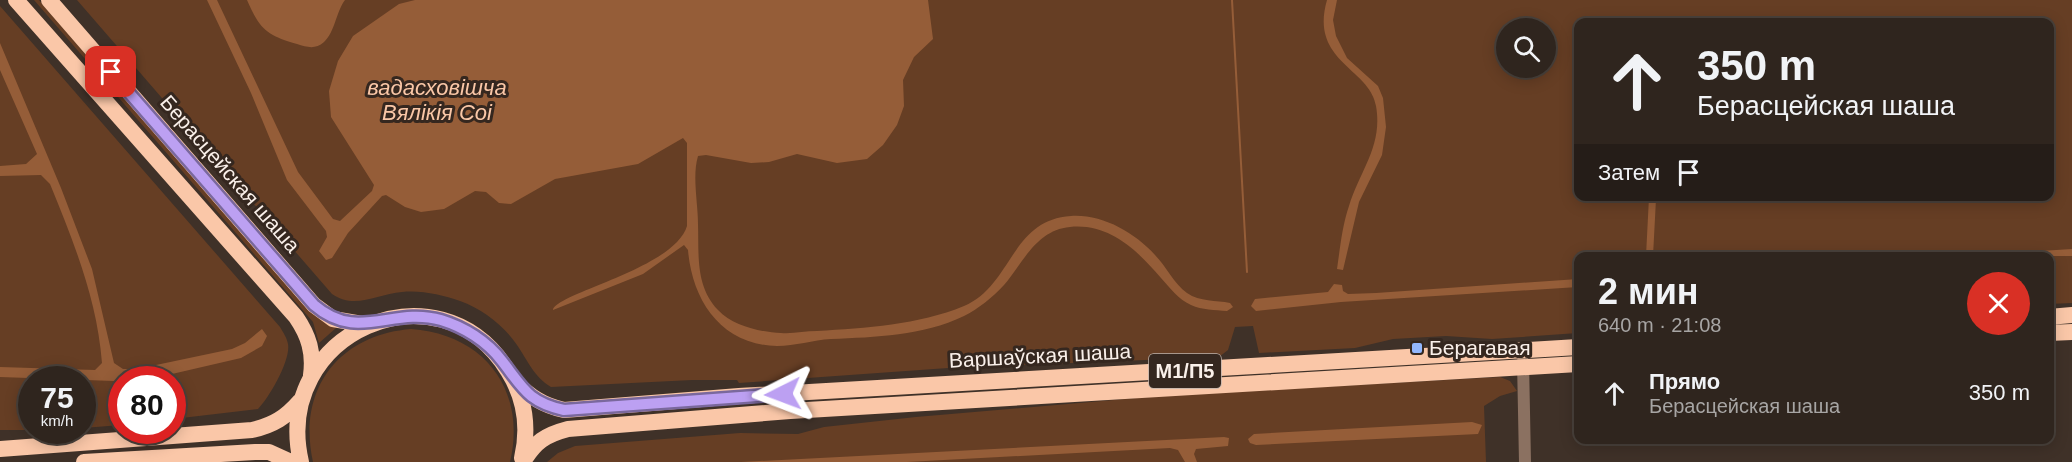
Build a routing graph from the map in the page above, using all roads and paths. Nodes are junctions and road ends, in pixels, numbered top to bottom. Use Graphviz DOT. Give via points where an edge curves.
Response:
graph roads {
  1 [pos="16,0"];
  2 [pos="49,0"];
  3 [pos="2072,315"];
  4 [pos="2054,317"];
  5 [pos="368,325"];
  6 [pos="2072,332"];
  7 [pos="2054,333"];
  8 [pos="1574,348"];
  9 [pos="1523,358"];
  10 [pos="1574,364"];
  11 [pos="311,375"];
  12 [pos="514,381"];
  13 [pos="301,400"];
  14 [pos="0,448"];
  15 [pos="84,462"];
  16 [pos="291,462"];
  17 [pos="302,462"];
  18 [pos="522,462"];
  19 [pos="1525,462"];
  1 -- 11 [label="highway" via="296,317 312,350"];
  2 -- 5 [label="highway, Берасцейская шаша" via="314,305 333,319"];
  3 -- 4 [label="highway"];
  5 -- 11 [label="highway, Варшаўская шаша / М1/П5" via="335,345"];
  5 -- 12 [label="highway, Варшаўская шаша / М1/П5" via="417,316 456,326 502,360"];
  6 -- 7 [label="highway"];
  8 -- 9 [label="highway, Варшаўская шаша / М1/П5"];
  9 -- 10 [label="highway, Варшаўская шаша / М1/П5"];
  9 -- 12 [label="highway, Варшаўская шаша / М1/П5" via="739,396 564,410 533,400"];
  9 -- 18 [label="highway, Варшаўская шаша / М1/П5" via="568,429 545,435"];
  9 -- 19 [label="street"];
  11 -- 13 [label="highway, Варшаўская шаша / М1/П5"];
  12 -- 18 [label="highway, Варшаўская шаша / М1/П5" via="525,424"];
  13 -- 14 [label="highway, Варшаўская шаша / М1/П5" via="286,417 252,430"];
  13 -- 17 [label="highway, Варшаўская шаша / М1/П5" via="297,441"];
  15 -- 16 [label="highway" via="255,452 269,452"];
}
